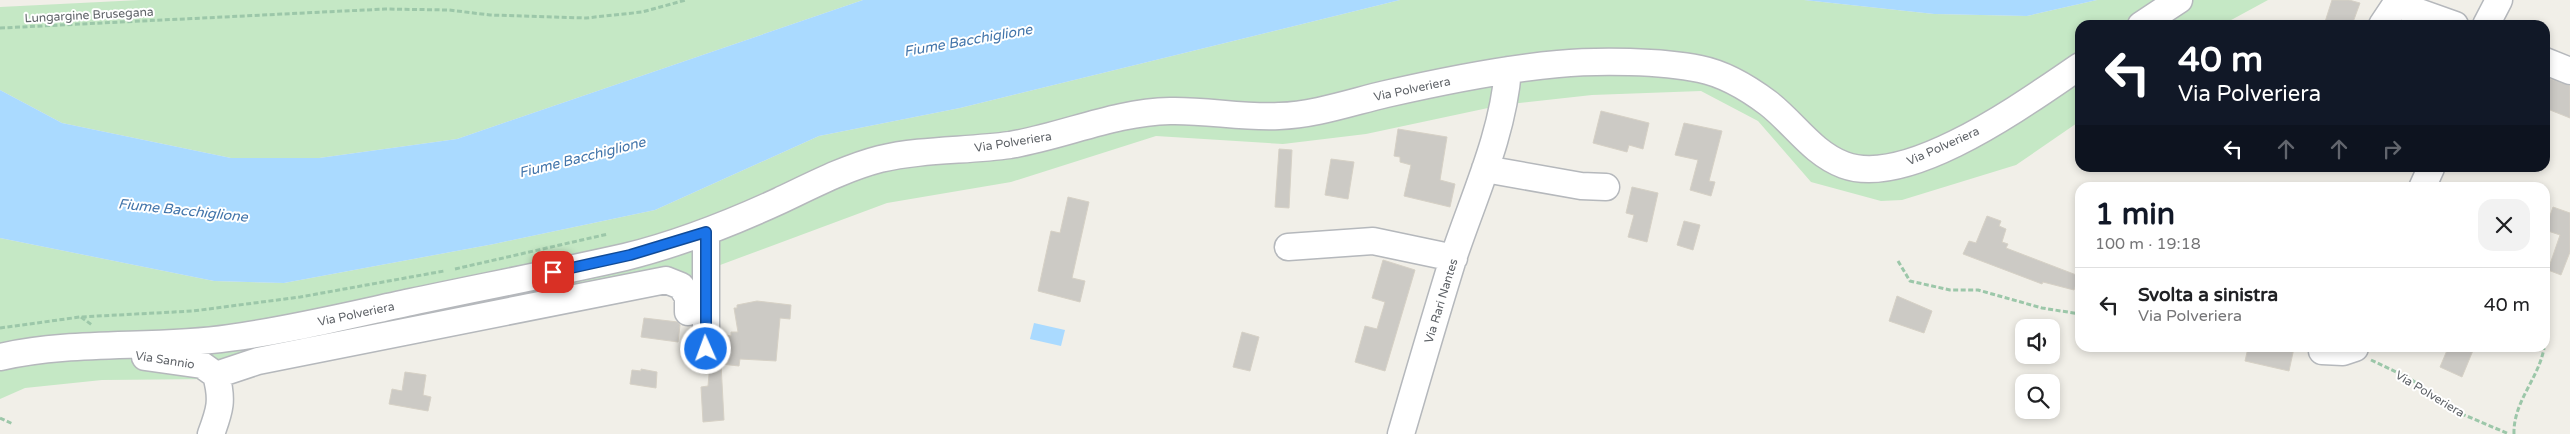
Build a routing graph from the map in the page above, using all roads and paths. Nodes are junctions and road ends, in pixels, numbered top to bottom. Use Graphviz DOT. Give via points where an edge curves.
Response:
graph roads {
  1 [pos="686,0"];
  2 [pos="2178,0"];
  3 [pos="2499,0"];
  4 [pos="2148,20"];
  5 [pos="2385,20"];
  6 [pos="2441,20"];
  7 [pos="2489,20"];
  8 [pos="0,28"];
  9 [pos="2550,63"];
  10 [pos="2075,69"];
  11 [pos="1508,70"];
  12 [pos="2570,71"];
  13 [pos="1485,169"];
  14 [pos="1606,188"];
  15 [pos="706,232"];
  16 [pos="608,234"];
  17 [pos="1288,247"];
  18 [pos="1454,258"];
  19 [pos="1898,261"];
  20 [pos="688,312"];
  21 [pos="2075,313"];
  22 [pos="0,328"];
  23 [pos="112,347"];
  24 [pos="706,349"];
  25 [pos="2361,352"];
  26 [pos="2543,352"];
  27 [pos="0,356"];
  28 [pos="216,375"];
  29 [pos="0,418"];
  30 [pos="13,424"];
  31 [pos="211,434"];
  32 [pos="1401,434"];
  33 [pos="2509,434"];
  34 [pos="2514,434"];
  1 -- 8 [label="path, Lungargine Brusegana" via="642,12 586,18 385,9"];
  2 -- 4 [label="street"];
  3 -- 7 [label="street"];
  5 -- 6 [label="street" via="2396,4"];
  9 -- 12 [label="street"];
  10 -- 11 [label="street, Via Polveriera" via="1968,137 1897,166 1863,168 1836,160 1806,141 1775,108 1754,93 1702,69 1628,63 1561,64"];
  11 -- 13 [label="street, Via Rari Nantes" via="1506,94"];
  11 -- 15 [label="street, Via Polveriera" via="1281,117 1170,111 1129,114 1010,145 917,153 878,160"];
  13 -- 14 [label="street"];
  13 -- 18 [label="street, Via Rari Nantes"];
  15 -- 23 [label="street, Via Polveriera" via="630,255 303,326 172,345"];
  15 -- 24 [label="street"];
  16 -- 22 [label="path" via="446,271 300,297 193,311 80,317"];
  17 -- 18 [label="street" via="1373,241"];
  18 -- 32 [label="street, Via Rari Nantes"];
  19 -- 21 [label="path" via="1910,281 1950,290 1978,290 2042,308"];
  20 -- 28 [label="street" via="688,297 681,286 666,280 258,361"];
  23 -- 27 [label="street, Via Polveriera" via="67,347"];
  23 -- 28 [label="street, Via Sannio" via="132,355 202,365"];
  25 -- 33 [label="path, Via Polveriera" via="2379,365 2409,378 2462,414"];
  26 -- 34 [label="path" via="2516,412"];
  28 -- 31 [label="street" via="221,401"];
  29 -- 30 [label="path"];
}
